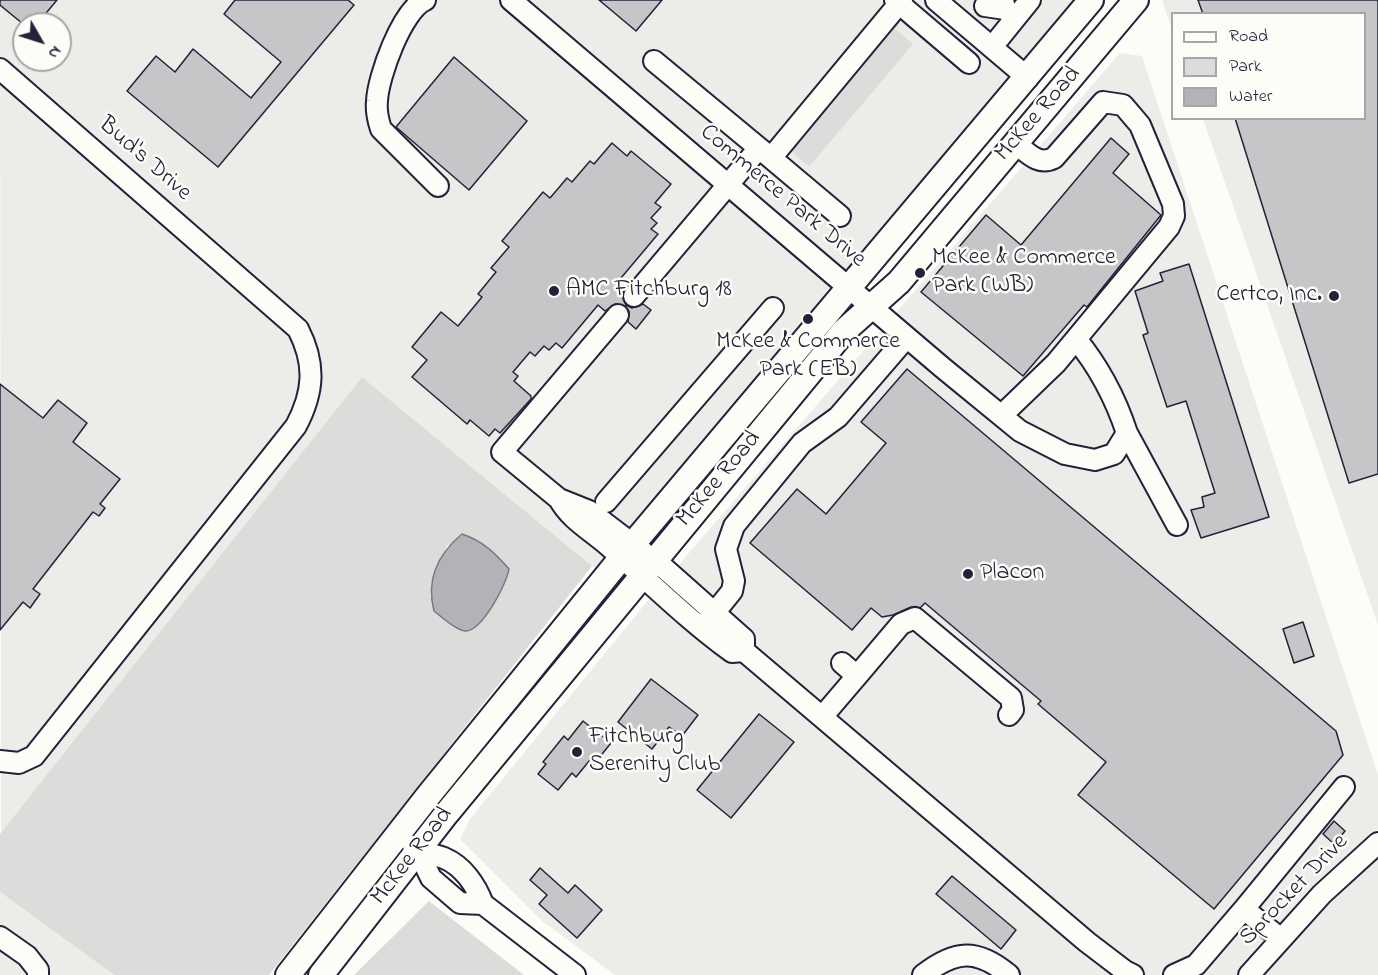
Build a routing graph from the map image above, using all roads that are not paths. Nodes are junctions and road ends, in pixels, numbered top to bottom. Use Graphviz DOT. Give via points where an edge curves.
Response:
graph roads {
  1 [pos="425,0"];
  2 [pos="511,0"];
  3 [pos="936,0"];
  4 [pos="1030,0"];
  5 [pos="1091,0"];
  6 [pos="1136,0"];
  7 [pos="898,1"];
  8 [pos="1002,8"];
  9 [pos="1076,19"];
  10 [pos="992,47"];
  11 [pos="654,61"];
  12 [pos="969,63"];
  13 [pos="0,69"];
  14 [pos="1028,78"];
  15 [pos="1064,86"];
  16 [pos="1015,142"];
  17 [pos="765,153"];
  18 [pos="728,185"];
  19 [pos="438,186"];
  20 [pos="840,216"];
  21 [pos="850,287"];
  22 [pos="634,296"];
  23 [pos="872,306"];
  24 [pos="773,308"];
  25 [pos="618,315"];
  26 [pos="906,338"];
  27 [pos="1076,339"];
  28 [pos="1002,415"];
  29 [pos="1127,433"];
  30 [pos="606,502"];
  31 [pos="1177,525"];
  32 [pos="627,551"];
  33 [pos="647,568"];
  34 [pos="716,612"];
  35 [pos="701,629"];
  36 [pos="744,651"];
  37 [pos="1009,715"];
  38 [pos="822,717"];
  39 [pos="0,761"];
  40 [pos="1344,787"];
  41 [pos="398,835"];
  42 [pos="1378,843"];
  43 [pos="418,850"];
  44 [pos="1244,909"];
  45 [pos="0,937"];
  46 [pos="1281,939"];
  47 [pos="38,975"];
  48 [pos="288,975"];
  49 [pos="321,975"];
  50 [pos="575,975"];
  51 [pos="923,975"];
  52 [pos="1009,975"];
  53 [pos="1134,975"];
  54 [pos="1174,975"];
  55 [pos="1249,975"];
  1 -- 19 [label="street" via="403,26 384,70 377,100 378,118 381,129"];
  2 -- 18 [label="street, Commerce Park Drive"];
  3 -- 10 [label="street"];
  4 -- 8 [label="street"];
  5 -- 9 [label="main road, McKee Road"];
  6 -- 15 [label="main road, McKee Road"];
  7 -- 12 [label="street"];
  7 -- 17 [label="street"];
  8 -- 10 [label="street"];
  9 -- 14 [label="main road, McKee Road"];
  9 -- 15 [label="main road" via="1053,66 1053,75"];
  10 -- 14 [label="street"];
  11 -- 17 [label="street"];
  13 -- 39 [label="street, Bud's Drive" via="298,329 313,373 304,411 296,426 34,756 19,763"];
  14 -- 16 [label="main road" via="1033,86 1032,99"];
  14 -- 21 [label="main road, McKee Road"];
  15 -- 16 [label="main road, McKee Road"];
  16 -- 23 [label="main road, McKee Road" via="899,282"];
  16 -- 27 [label="street" via="1037,160 1046,162 1054,158 1102,102 1123,105 1140,125 1173,204 1174,216 1169,227"];
  17 -- 18 [label="street"];
  17 -- 20 [label="street"];
  18 -- 21 [label="street, Commerce Park Drive"];
  18 -- 22 [label="street"];
  21 -- 23 [label="street, Commerce Park Drive"];
  21 -- 32 [label="main road, McKee Road"];
  23 -- 26 [label="street, Commerce Park Drive"];
  23 -- 33 [label="main road, McKee Road" via="844,331"];
  24 -- 30 [label="street"];
  25 -- 32 [label="street" via="502,452 559,499 589,511"];
  26 -- 28 [label="street, Commerce Park Drive"];
  26 -- 34 [label="street" via="838,417 802,443 734,526 726,549 734,581 732,591"];
  27 -- 28 [label="street"];
  27 -- 29 [label="street" via="1116,400"];
  28 -- 29 [label="street, Commerce Park Drive" via="1020,431 1065,454 1095,460 1114,454"];
  29 -- 31 [label="street"];
  32 -- 33 [label="street"];
  32 -- 41 [label="main road, McKee Road"];
  33 -- 34 [label="street"];
  33 -- 35 [label="street"];
  33 -- 43 [label="main road, McKee Road"];
  34 -- 35 [label="street"];
  34 -- 36 [label="street" via="744,639"];
  35 -- 36 [label="street" via="732,652"];
  36 -- 38 [label="street"];
  37 -- 38 [label="street" via="1013,710 1011,698 915,618 901,624 850,669"];
  38 -- 53 [label="street" via="1087,942"];
  40 -- 44 [label="street"];
  41 -- 43 [label="street"];
  41 -- 48 [label="main road, McKee Road"];
  42 -- 46 [label="street, Sprocket Drive" via="1322,894"];
  43 -- 49 [label="main road, McKee Road"];
  43 -- 50 [label="street" via="431,878 460,903 483,904"];
  44 -- 46 [label="street"];
  44 -- 54 [label="street" via="1196,965"];
  45 -- 47 [label="street" via="27,956"];
  46 -- 55 [label="street, Sprocket Drive"];
  51 -- 52 [label="street" via="952,956 976,956"];
}
